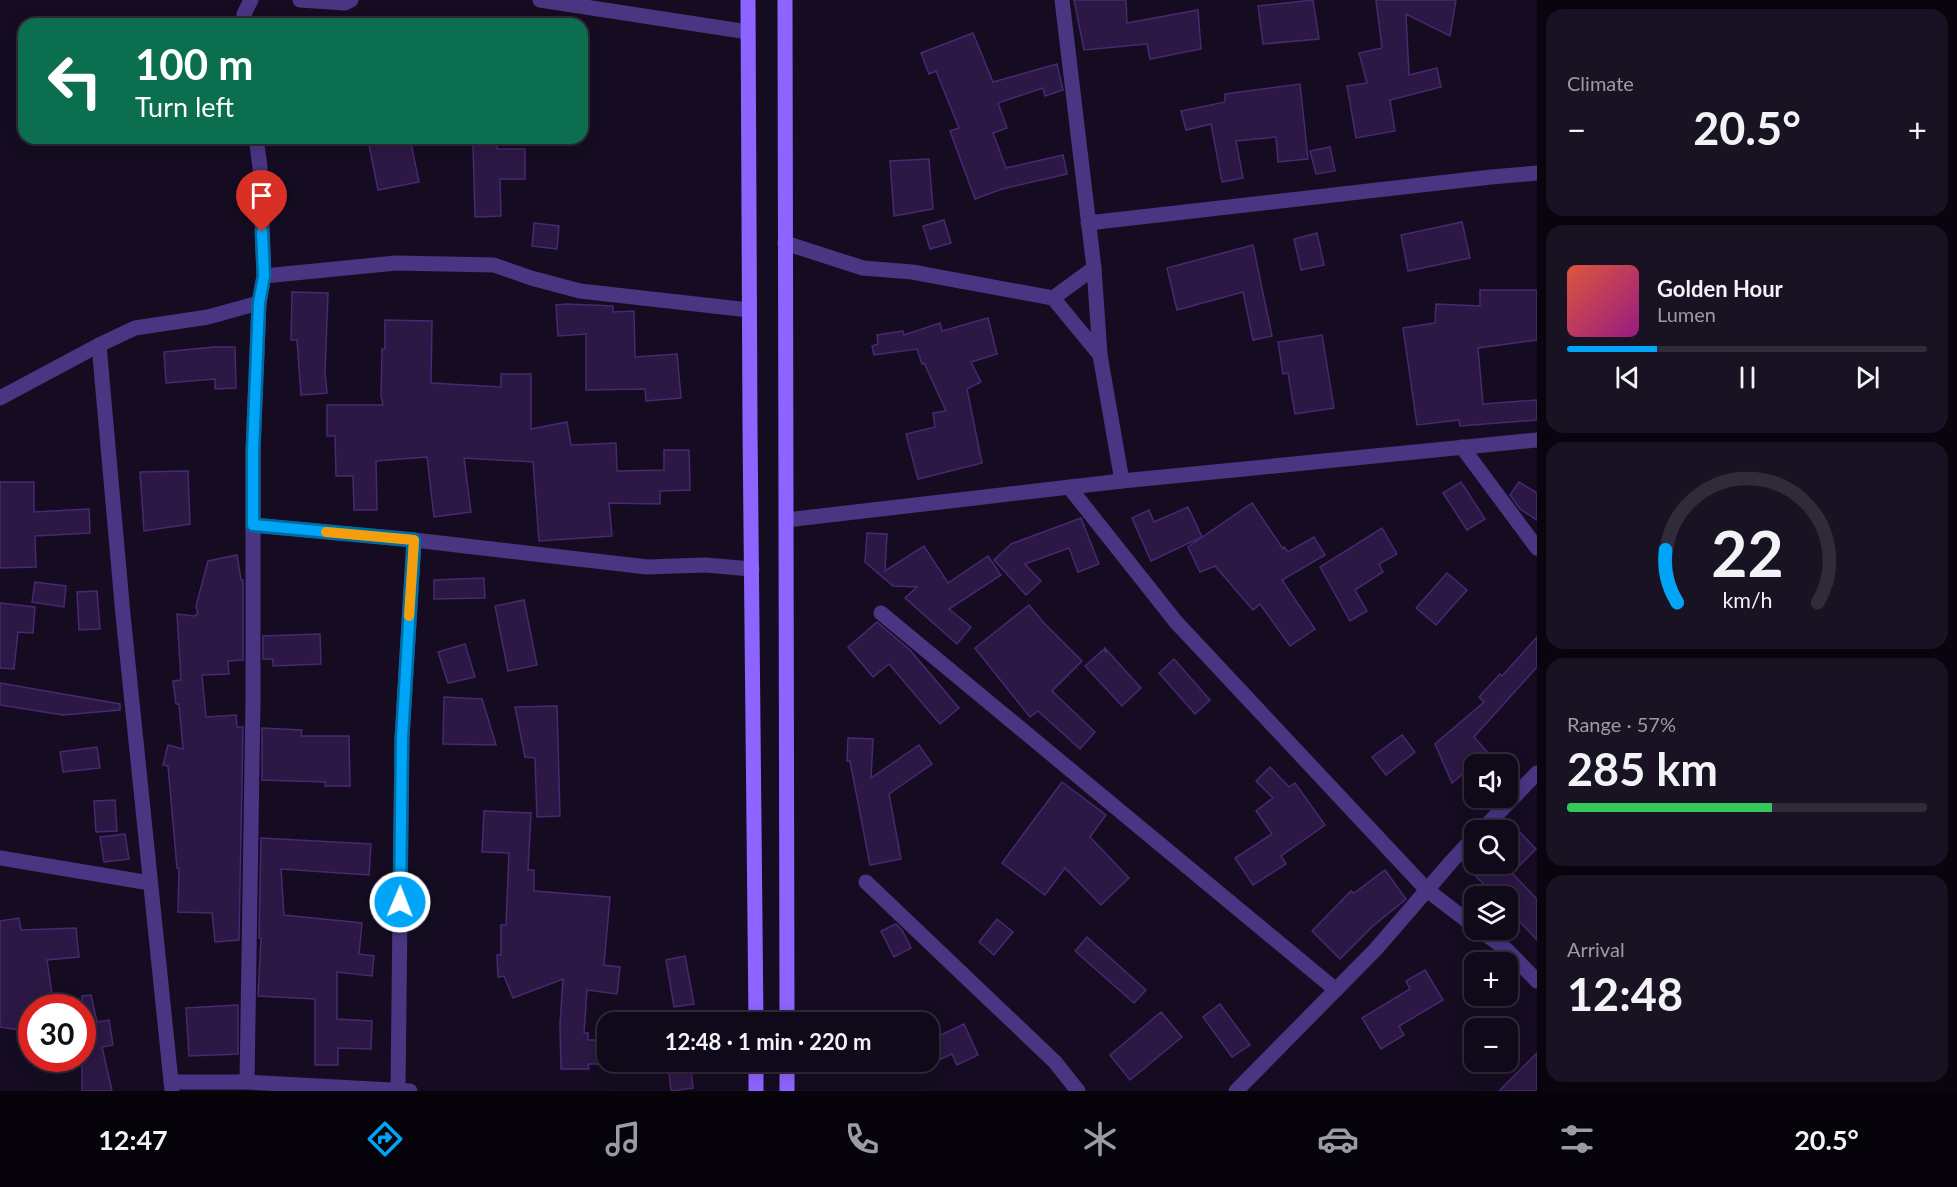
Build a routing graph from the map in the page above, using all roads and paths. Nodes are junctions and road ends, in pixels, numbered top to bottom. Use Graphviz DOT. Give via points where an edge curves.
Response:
graph roads {
  1 [pos="251,0"];
  2 [pos="300,0"];
  3 [pos="351,0"];
  4 [pos="540,0"];
  5 [pos="748,0"];
  6 [pos="785,0"];
  7 [pos="1062,0"];
  8 [pos="244,18"];
  9 [pos="748,32"];
  10 [pos="257,144"];
  11 [pos="1537,173"];
  12 [pos="1088,223"];
  13 [pos="785,243"];
  14 [pos="1094,268"];
  15 [pos="264,276"];
  16 [pos="1053,298"];
  17 [pos="259,303"];
  18 [pos="750,310"];
  19 [pos="99,345"];
  20 [pos="1100,355"];
  21 [pos="0,398"];
  22 [pos="1537,440"];
  23 [pos="1462,447"];
  24 [pos="1122,481"];
  25 [pos="1069,487"];
  26 [pos="786,520"];
  27 [pos="253,525"];
  28 [pos="414,540"];
  29 [pos="1537,548"];
  30 [pos="752,569"];
  31 [pos="881,613"];
  32 [pos="1537,773"];
  33 [pos="1492,820"];
  34 [pos="1464,848"];
  35 [pos="0,858"];
  36 [pos="866,882"];
  37 [pos="150,883"];
  38 [pos="1427,890"];
  39 [pos="1464,918"];
  40 [pos="1494,940"];
  41 [pos="1537,981"];
  42 [pos="1336,990"];
  43 [pos="756,1012"];
  44 [pos="787,1012"];
  45 [pos="756,1072"];
  46 [pos="787,1072"];
  47 [pos="247,1082"];
  48 [pos="172,1087"];
  49 [pos="404,1090"];
  50 [pos="1239,1090"];
  51 [pos="756,1091"];
  52 [pos="787,1091"];
  53 [pos="1078,1091"];
  1 -- 8 [label="street"];
  2 -- 3 [label="street"];
  4 -- 9 [label="street"];
  5 -- 9 [label="main road"];
  6 -- 13 [label="main road"];
  7 -- 12 [label="street"];
  9 -- 18 [label="main road"];
  10 -- 15 [label="street"];
  11 -- 12 [label="street"];
  12 -- 14 [label="street"];
  13 -- 16 [label="street" via="863,268 912,272"];
  13 -- 26 [label="main road"];
  14 -- 16 [label="street"];
  14 -- 20 [label="street"];
  15 -- 17 [label="street"];
  15 -- 18 [label="street" via="396,263 494,265 580,291"];
  16 -- 20 [label="street"];
  17 -- 19 [label="street" via="208,317 135,328"];
  17 -- 27 [label="street"];
  18 -- 30 [label="main road"];
  19 -- 21 [label="street"];
  19 -- 37 [label="street"];
  20 -- 24 [label="street"];
  22 -- 23 [label="street"];
  23 -- 24 [label="street"];
  23 -- 29 [label="street"];
  24 -- 25 [label="street"];
  25 -- 26 [label="street"];
  25 -- 38 [label="street" via="1176,622"];
  26 -- 44 [label="main road"];
  27 -- 28 [label="street"];
  27 -- 47 [label="street"];
  28 -- 30 [label="street" via="647,567 705,565"];
  28 -- 49 [label="street" via="402,738"];
  30 -- 43 [label="main road"];
  31 -- 42 [label="street"];
  32 -- 33 [label="street"];
  34 -- 38 [label="street"];
  35 -- 37 [label="street"];
  36 -- 53 [label="street" via="1055,1062"];
  37 -- 48 [label="street"];
  38 -- 39 [label="street"];
  38 -- 42 [label="street"];
  40 -- 41 [label="street"];
  42 -- 50 [label="street"];
  45 -- 51 [label="main road"];
  46 -- 52 [label="main road"];
  47 -- 48 [label="street"];
  47 -- 49 [label="street"];
}
